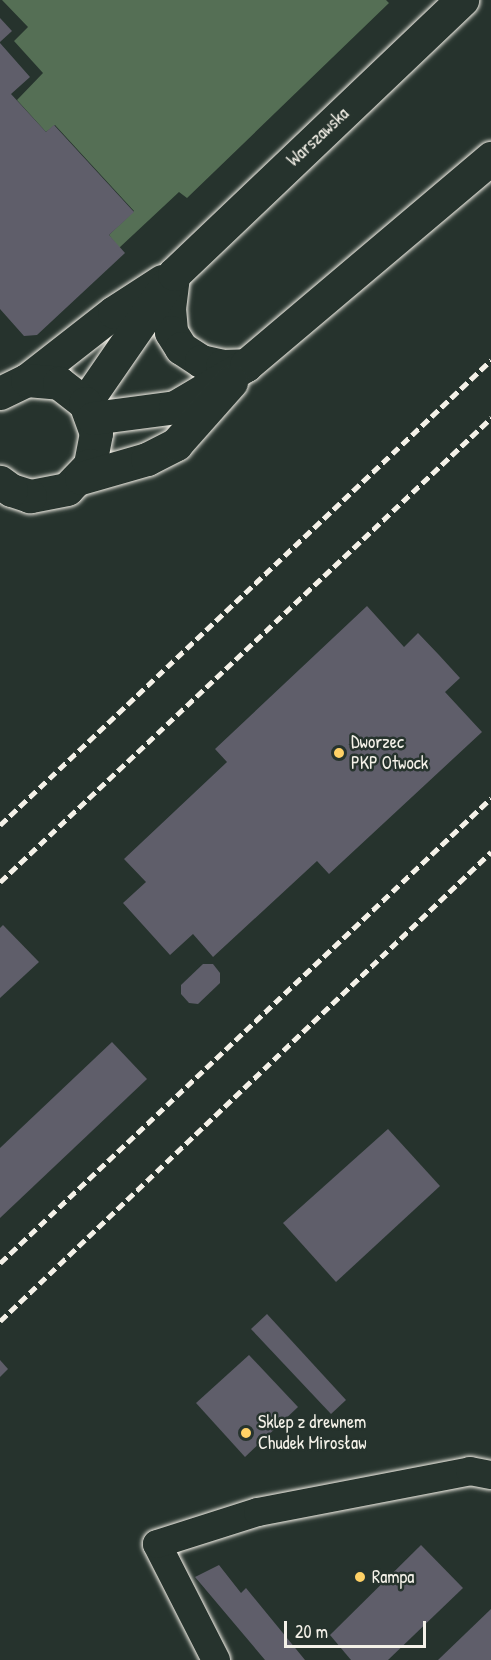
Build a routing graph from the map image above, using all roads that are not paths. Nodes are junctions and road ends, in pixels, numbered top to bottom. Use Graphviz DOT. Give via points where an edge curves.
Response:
graph roads {
  1 [pos="462,0"];
  2 [pos="491,158"];
  3 [pos="174,274"];
  4 [pos="246,365"];
  5 [pos="13,386"];
  6 [pos="89,410"];
  7 [pos="81,478"];
  8 [pos="0,482"];
  9 [pos="50,495"];
  10 [pos="0,512"];
  11 [pos="491,1475"];
  12 [pos="216,1660"];
  1 -- 3 [label="main road, Warszawska"];
  2 -- 4 [label="main road"];
  3 -- 4 [label="main road" via="169,308 171,332 181,348 201,361 222,366"];
  3 -- 5 [label="main road, Warszawska" via="114,312"];
  3 -- 6 [label="main road, Warszawska"];
  4 -- 6 [label="main road" via="175,407"];
  4 -- 7 [label="main road" via="176,444 147,459"];
  5 -- 6 [label="main road" via="59,383"];
  6 -- 7 [label="main road" via="96,449"];
  7 -- 9 [label="main road"];
  8 -- 9 [label="main road" via="30,496"];
  9 -- 10 [label="main road"];
  11 -- 12 [label="lane" via="470,1471 258,1512 158,1544"];
}
